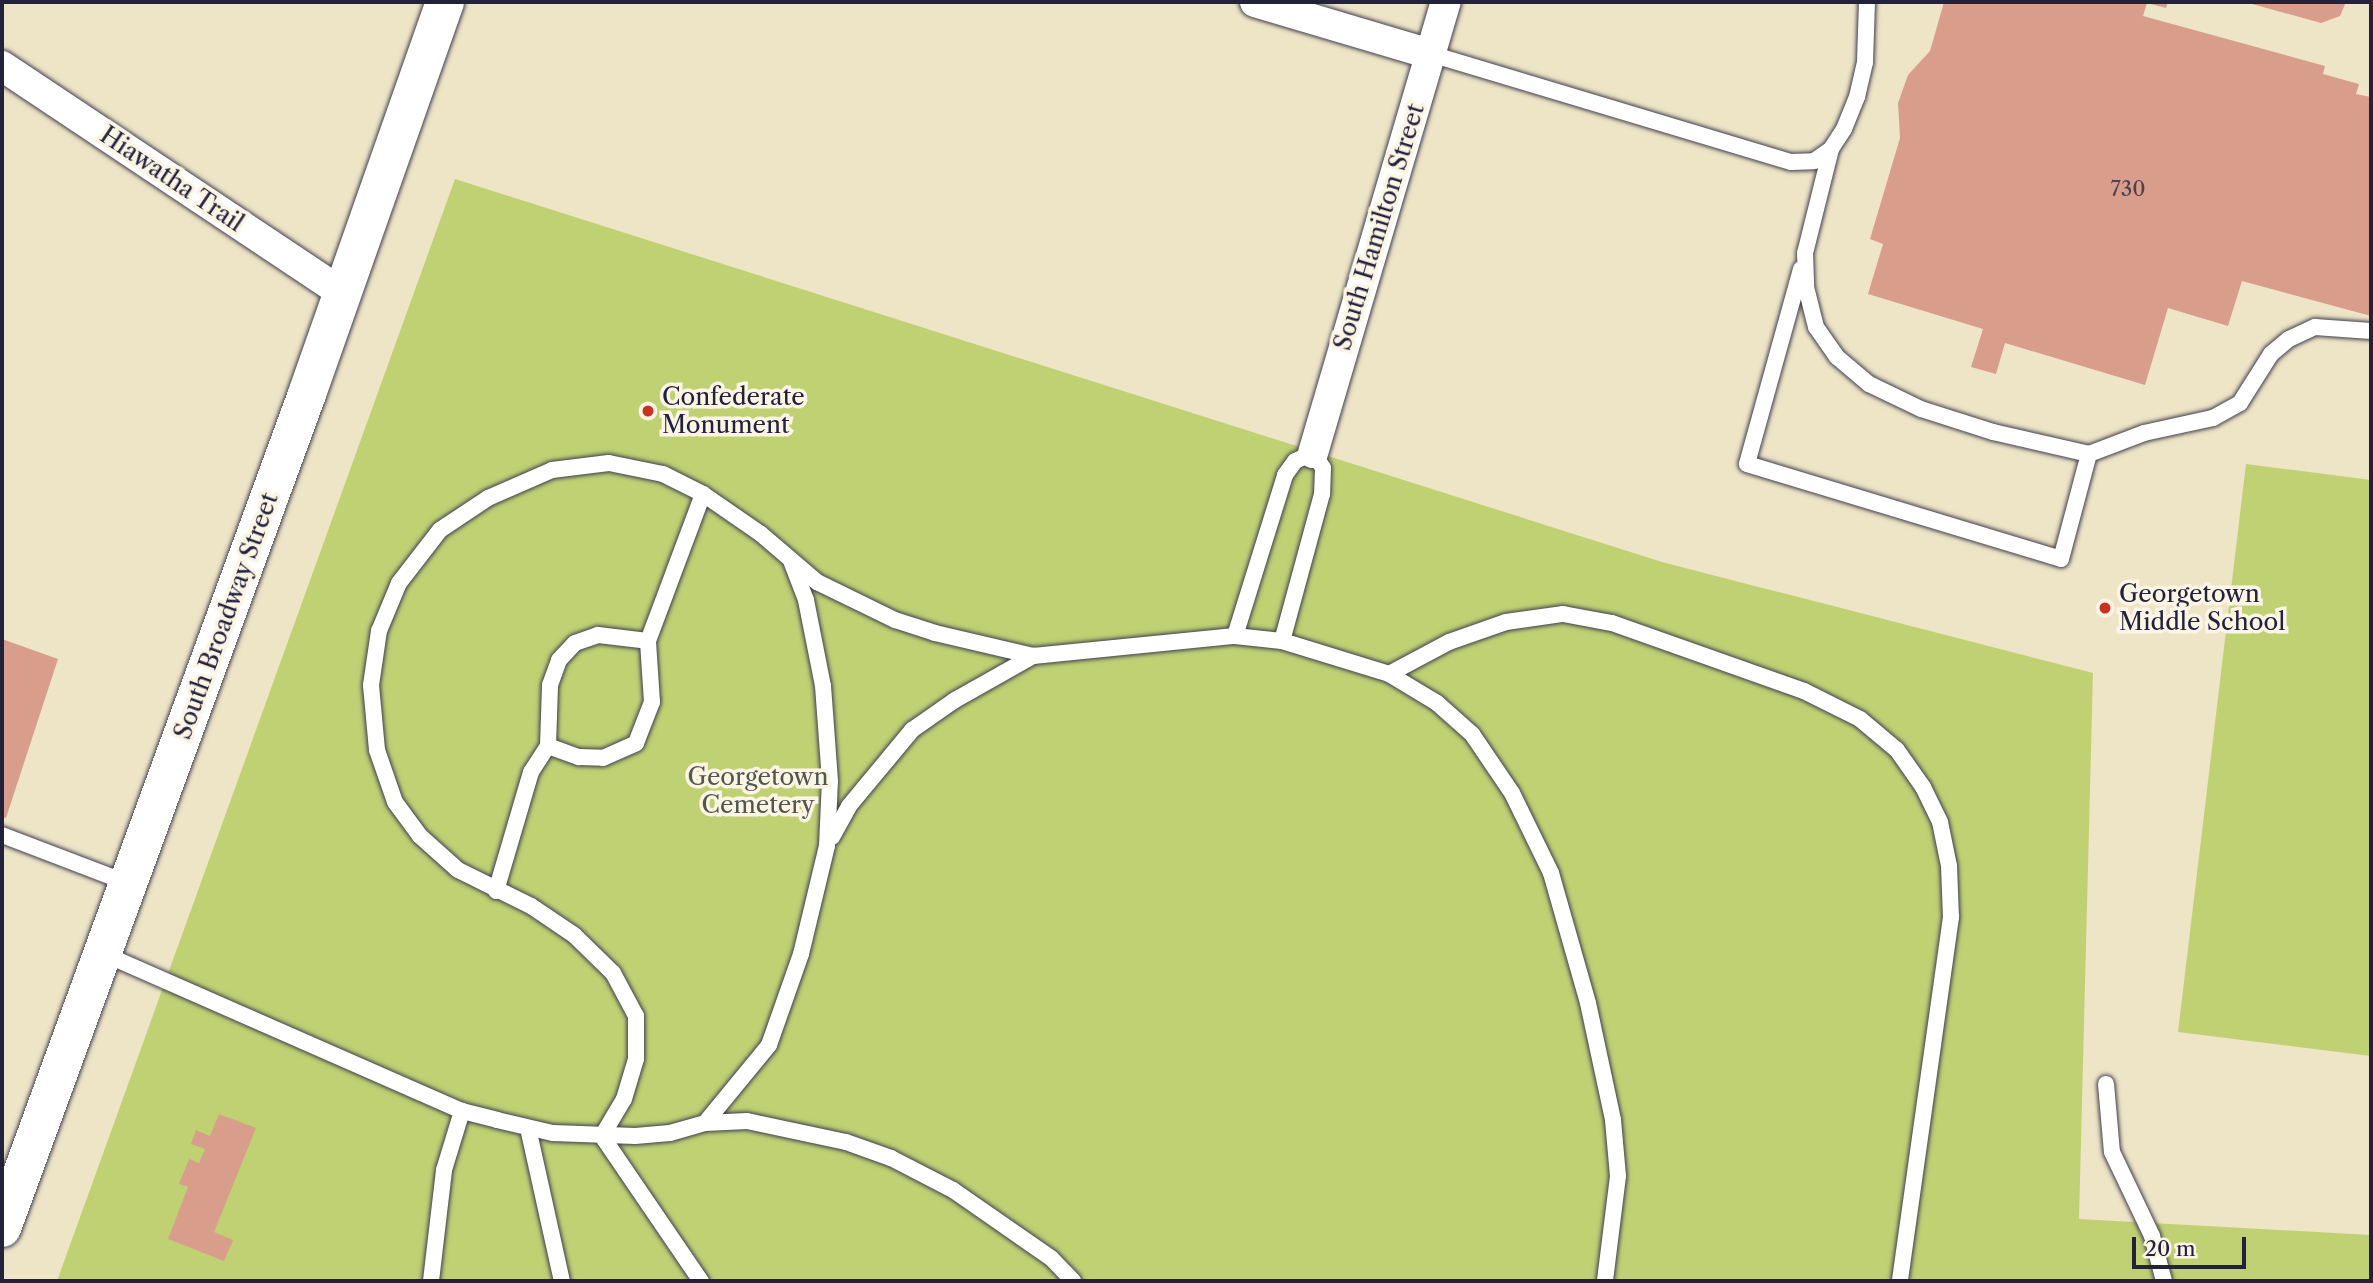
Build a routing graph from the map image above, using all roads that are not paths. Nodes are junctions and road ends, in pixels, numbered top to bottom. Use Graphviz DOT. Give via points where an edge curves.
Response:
graph roads {
  1 [pos="445,2"];
  2 [pos="1255,2"];
  3 [pos="1446,2"];
  4 [pos="1867,2"];
  5 [pos="1431,54"];
  6 [pos="2,66"];
  7 [pos="1831,149"];
  8 [pos="1805,253"];
  9 [pos="343,293"];
  10 [pos="2371,331"];
  11 [pos="1313,453"];
  12 [pos="2088,454"];
  13 [pos="703,494"];
  14 [pos="792,562"];
  15 [pos="1235,636"];
  16 [pos="648,641"];
  17 [pos="1282,641"];
  18 [pos="1033,656"];
  19 [pos="1390,674"];
  20 [pos="548,746"];
  21 [pos="2,835"];
  22 [pos="827,846"];
  23 [pos="128,883"];
  24 [pos="496,891"];
  25 [pos="102,953"];
  26 [pos="2106,1084"];
  27 [pos="462,1111"];
  28 [pos="705,1123"];
  29 [pos="528,1128"];
  30 [pos="602,1136"];
  31 [pos="2,1228"];
  32 [pos="431,1281"];
  33 [pos="562,1281"];
  34 [pos="701,1281"];
  35 [pos="1073,1281"];
  36 [pos="1605,1281"];
  37 [pos="1900,1281"];
  38 [pos="2164,1281"];
  1 -- 9 [label="main road, South Broadway Street"];
  2 -- 5 [label="street"];
  3 -- 5 [label="street, South Hamilton Street"];
  4 -- 7 [label="lane" via="1865,62 1857,97"];
  5 -- 7 [label="lane" via="1791,162 1814,161"];
  5 -- 11 [label="street, South Hamilton Street"];
  6 -- 9 [label="street, Hiawatha Trail"];
  7 -- 8 [label="lane"];
  8 -- 12 [label="lane" via="1806,287 1816,327 1837,357 1869,384 1921,409"];
  8 -- 12 [label="lane" via="1747,464 2061,559"];
  9 -- 23 [label="main road, South Broadway Street"];
  10 -- 12 [label="lane" via="2315,327 2288,339 2271,354 2239,403 2222,414 2144,433"];
  11 -- 15 [label="lane" via="1295,461 1285,475"];
  11 -- 17 [label="lane" via="1323,468 1321,494"];
  13 -- 14 [label="lane"];
  13 -- 16 [label="lane"];
  13 -- 24 [label="lane" via="663,474 609,463 552,470 488,498 440,530 399,583 379,631 371,685 377,750 396,802 420,836 458,870"];
  14 -- 18 [label="lane" via="827,587 895,620"];
  14 -- 22 [label="lane" via="806,600 823,687 830,781"];
  15 -- 17 [label="lane"];
  15 -- 18 [label="lane"];
  16 -- 20 [label="lane" via="598,635 575,643 559,660 550,685"];
  16 -- 20 [label="lane" via="652,702 636,743 603,758"];
  17 -- 19 [label="lane"];
  18 -- 22 [label="lane" via="955,699 912,730 849,806"];
  19 -- 36 [label="lane" via="1437,703 1472,734 1513,793 1551,873 1588,1003 1614,1120 1618,1176"];
  19 -- 37 [label="lane" via="1449,642 1506,622 1563,614 1612,623 1804,691 1860,719 1897,750 1940,822 1949,866 1951,917"];
  20 -- 24 [label="lane" via="531,772"];
  21 -- 23 [label="lane"];
  22 -- 28 [label="lane" via="801,954 769,1045"];
  23 -- 25 [label="main road, South Broadway Street"];
  24 -- 30 [label="lane" via="531,906 574,935 613,973 636,1016 636,1059 624,1099"];
  25 -- 27 [label="lane"];
  25 -- 31 [label="main road, South Broadway Street"];
  26 -- 38 [label="lane" via="2112,1152 2152,1236"];
  27 -- 29 [label="lane"];
  27 -- 32 [label="lane" via="444,1170"];
  28 -- 30 [label="lane" via="670,1133"];
  28 -- 35 [label="lane" via="747,1121 789,1128 891,1158 1002,1221"];
  29 -- 30 [label="lane"];
  29 -- 33 [label="lane"];
  30 -- 34 [label="lane"];
}
